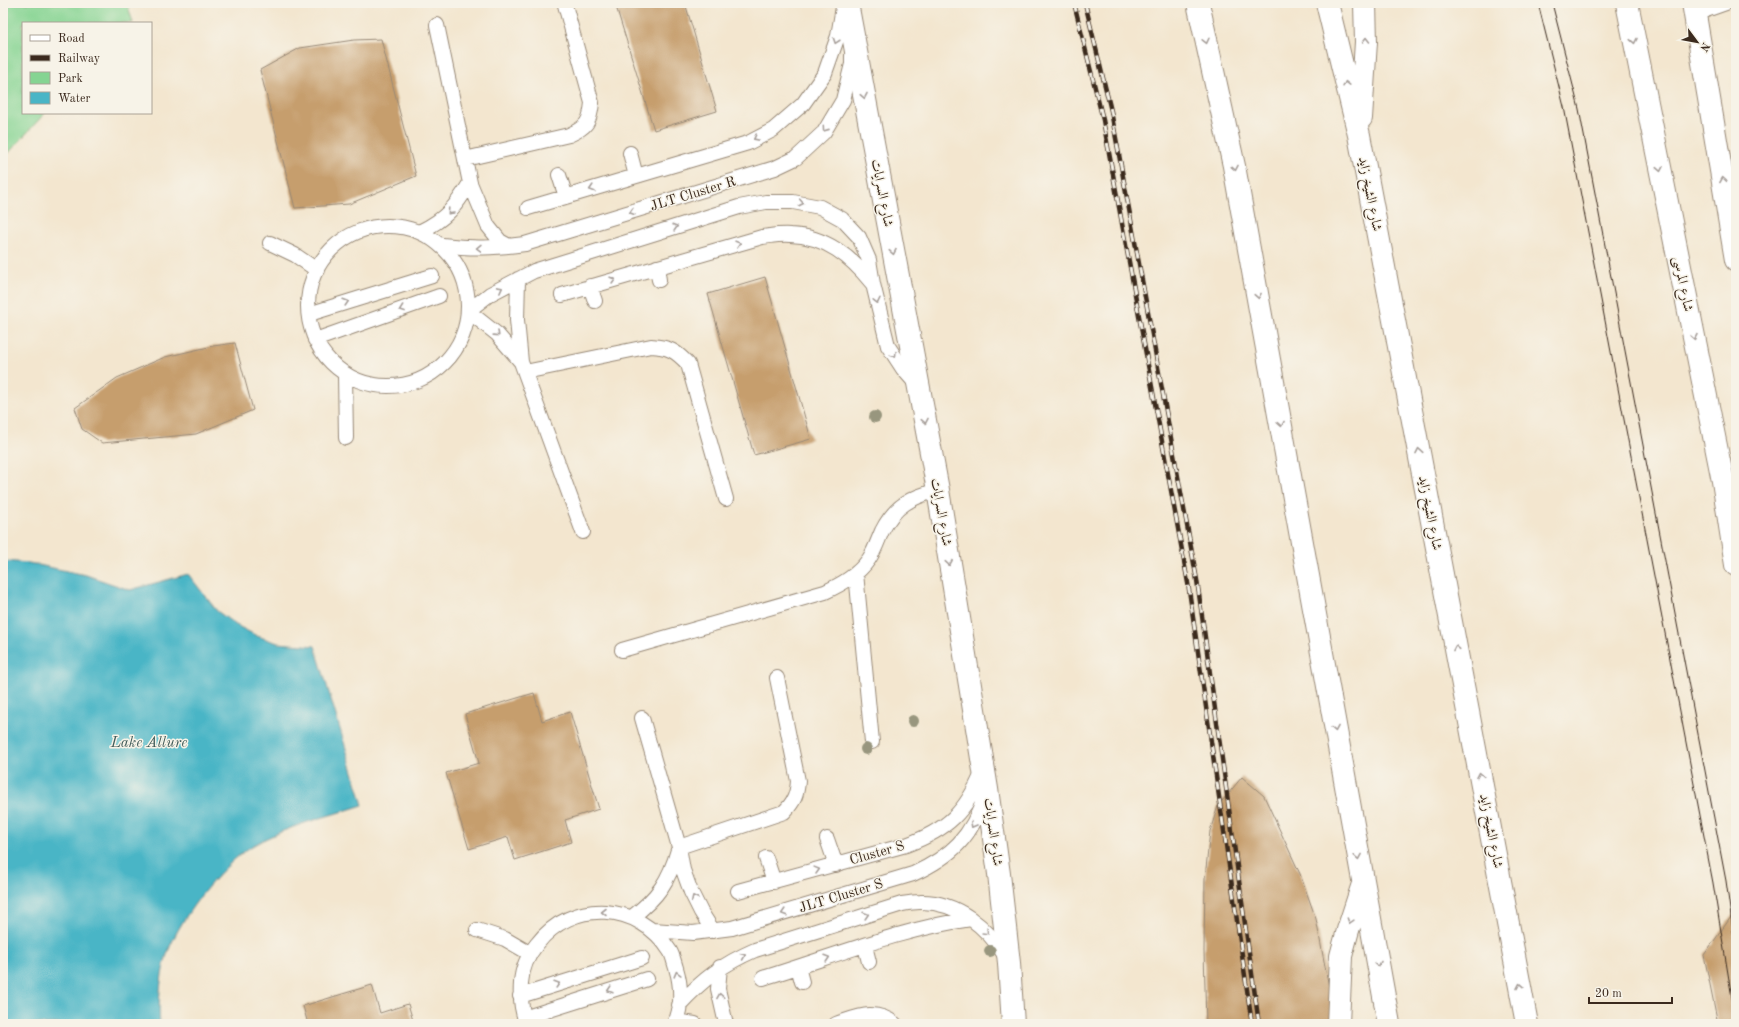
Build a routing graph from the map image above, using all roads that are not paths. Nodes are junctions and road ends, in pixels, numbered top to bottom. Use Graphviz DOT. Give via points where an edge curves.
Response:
graph roads {
  1 [pos="845,3"];
  2 [pos="1198,3"];
  3 [pos="1327,3"];
  4 [pos="1365,3"];
  5 [pos="1627,3"];
  6 [pos="1726,3"];
  7 [pos="565,5"];
  8 [pos="1694,9"];
  9 [pos="437,25"];
  10 [pos="850,26"];
  11 [pos="1359,135"];
  12 [pos="630,154"];
  13 [pos="465,159"];
  14 [pos="559,175"];
  15 [pos="636,176"];
  16 [pos="470,183"];
  17 [pos="566,197"];
  18 [pos="528,208"];
  19 [pos="421,231"];
  20 [pos="270,243"];
  21 [pos="442,245"];
  22 [pos="509,246"];
  23 [pos="1736,259"];
  24 [pos="317,270"];
  25 [pos="432,276"];
  26 [pos="518,279"];
  27 [pos="873,284"];
  28 [pos="590,286"];
  29 [pos="562,295"];
  30 [pos="439,296"];
  31 [pos="594,300"];
  32 [pos="468,311"];
  33 [pos="309,314"];
  34 [pos="315,340"];
  35 [pos="523,367"];
  36 [pos="346,374"];
  37 [pos="919,388"];
  38 [pos="346,438"];
  39 [pos="938,490"];
  40 [pos="726,499"];
  41 [pos="583,532"];
  42 [pos="1736,565"];
  43 [pos="856,573"];
  44 [pos="622,650"];
  45 [pos="777,678"];
  46 [pos="642,718"];
  47 [pos="872,742"];
  48 [pos="985,779"];
  49 [pos="827,839"];
  50 [pos="679,847"];
  51 [pos="766,858"];
  52 [pos="836,865"];
  53 [pos="774,882"];
  54 [pos="1363,884"];
  55 [pos="738,891"];
  56 [pos="632,917"];
  57 [pos="971,919"];
  58 [pos="477,930"];
  59 [pos="653,930"];
  60 [pos="713,931"];
  61 [pos="865,946"];
  62 [pos="530,953"];
  63 [pos="642,958"];
  64 [pos="869,962"];
  65 [pos="1009,963"];
  66 [pos="720,967"];
  67 [pos="798,967"];
  68 [pos="763,978"];
  69 [pos="647,979"];
  70 [pos="802,982"];
  71 [pos="520,996"];
  72 [pos="680,1005"];
  73 [pos="526,1021"];
  74 [pos="674,1023"];
  75 [pos="695,1024"];
  76 [pos="726,1024"];
  77 [pos="836,1024"];
  78 [pos="895,1024"];
  79 [pos="1013,1024"];
  80 [pos="1338,1024"];
  81 [pos="1389,1024"];
  82 [pos="1527,1024"];
  1 -- 10 [label="main road, شارع السرايات"];
  1 -- 15 [label="lane, one-way" via="838,36 825,72 803,104 773,130 748,142"];
  2 -- 54 [label="main road, one-way" via="1234,166"];
  11 -- 3 [label="main road, شارع الشيخ زايد, one-way"];
  11 -- 4 [label="main road, one-way" via="1365,58"];
  5 -- 42 [label="main road, شارع المرسى, one-way" via="1723,481"];
  6 -- 8 [label="lane"];
  7 -- 13 [label="lane" via="592,103 590,117 582,129 569,135"];
  23 -- 8 [label="main road, one-way"];
  9 -- 13 [label="lane"];
  10 -- 22 [label="lane, JLT Cluster R, one-way" via="852,64 843,100 824,132 796,158 747,178 545,239"];
  10 -- 37 [label="main road, شارع السرايات, one-way"];
  82 -- 11 [label="main road, شارع الشيخ زايد, one-way"];
  12 -- 15 [label="lane"];
  13 -- 16 [label="lane"];
  14 -- 17 [label="lane"];
  15 -- 17 [label="lane, one-way"];
  16 -- 19 [label="lane, one-way" via="450,213"];
  16 -- 22 [label="lane" via="488,226 500,241"];
  17 -- 18 [label="lane"];
  19 -- 21 [label="lane, JLT Cluster R"];
  19 -- 24 [label="lane, JLT Cluster R" via="398,226 373,227 350,235 331,250"];
  20 -- 24 [label="lane" via="295,255"];
  22 -- 21 [label="lane, JLT Cluster R, one-way" via="469,248"];
  21 -- 32 [label="lane, JLT Cluster R" via="457,263 467,286"];
  24 -- 33 [label="lane, JLT Cluster R" via="308,300"];
  33 -- 25 [label="lane, one-way"];
  26 -- 27 [label="lane, JLT Cluster R, one-way" via="534,271 739,207 766,202 793,202 820,207 842,219 859,237 869,260"];
  32 -- 26 [label="lane, JLT Cluster R, one-way" via="490,294"];
  26 -- 35 [label="lane" via="517,320"];
  28 -- 27 [label="lane, one-way" via="658,274 762,237 790,235 818,239 839,250 858,266"];
  27 -- 37 [label="lane, JLT Cluster R, one-way" via="888,346"];
  28 -- 29 [label="lane"];
  28 -- 31 [label="lane"];
  30 -- 34 [label="lane, one-way"];
  32 -- 35 [label="lane, one-way" via="497,334"];
  32 -- 36 [label="lane, JLT Cluster R" via="463,337 448,360 426,377 399,386 371,384"];
  33 -- 34 [label="lane, JLT Cluster R"];
  34 -- 36 [label="lane, JLT Cluster R" via="328,359"];
  35 -- 40 [label="lane" via="651,346 665,347 678,354 688,364"];
  35 -- 41 [label="lane"];
  36 -- 38 [label="lane"];
  37 -- 39 [label="main road, شارع السرايات, one-way"];
  39 -- 43 [label="lane" via="915,496 901,506 890,518 869,559"];
  39 -- 48 [label="main road, شارع السرايات, one-way"];
  43 -- 44 [label="lane" via="842,584 825,592"];
  43 -- 47 [label="lane"];
  45 -- 50 [label="lane" via="798,781 793,804 784,812"];
  46 -- 50 [label="lane"];
  48 -- 52 [label="lane, Cluster S" via="962,810 945,826 925,838"];
  48 -- 60 [label="lane, JLT Cluster S, one-way" via="980,811 969,832 953,850 935,864 913,874 751,923"];
  48 -- 65 [label="main road, شارع السرايات"];
  49 -- 52 [label="lane"];
  50 -- 56 [label="lane" via="664,887 650,903"];
  60 -- 50 [label="lane, one-way" via="691,892 683,870"];
  51 -- 53 [label="lane"];
  53 -- 52 [label="lane, Cluster S, one-way"];
  53 -- 55 [label="lane, Cluster S"];
  54 -- 80 [label="main road, one-way" via="1341,956"];
  54 -- 81 [label="main road, one-way"];
  56 -- 59 [label="lane, JLT Cluster S"];
  56 -- 62 [label="lane, JLT Cluster S, one-way" via="609,911 586,912 563,920 544,934"];
  57 -- 61 [label="lane" via="927,926"];
  57 -- 65 [label="lane, JLT Cluster S, one-way" via="999,946"];
  66 -- 57 [label="lane, JLT Cluster S, one-way" via="756,950 902,904 941,904"];
  58 -- 62 [label="lane" via="505,939"];
  59 -- 60 [label="lane, JLT Cluster S" via="693,933"];
  72 -- 59 [label="lane, JLT Cluster S, one-way" via="679,977 670,952"];
  61 -- 64 [label="lane"];
  67 -- 61 [label="lane, one-way"];
  62 -- 71 [label="lane, JLT Cluster S" via="522,976"];
  71 -- 63 [label="lane, one-way"];
  65 -- 79 [label="main road, شارع السرايات"];
  66 -- 72 [label="lane, JLT Cluster S"];
  76 -- 66 [label="lane, one-way" via="718,989"];
  67 -- 68 [label="lane"];
  67 -- 70 [label="lane"];
  69 -- 73 [label="lane, one-way"];
  71 -- 73 [label="lane, JLT Cluster S"];
  72 -- 74 [label="lane, JLT Cluster S"];
  74 -- 75 [label="lane"];
  77 -- 78 [label="lane" via="873,1014 887,1018"];
}
